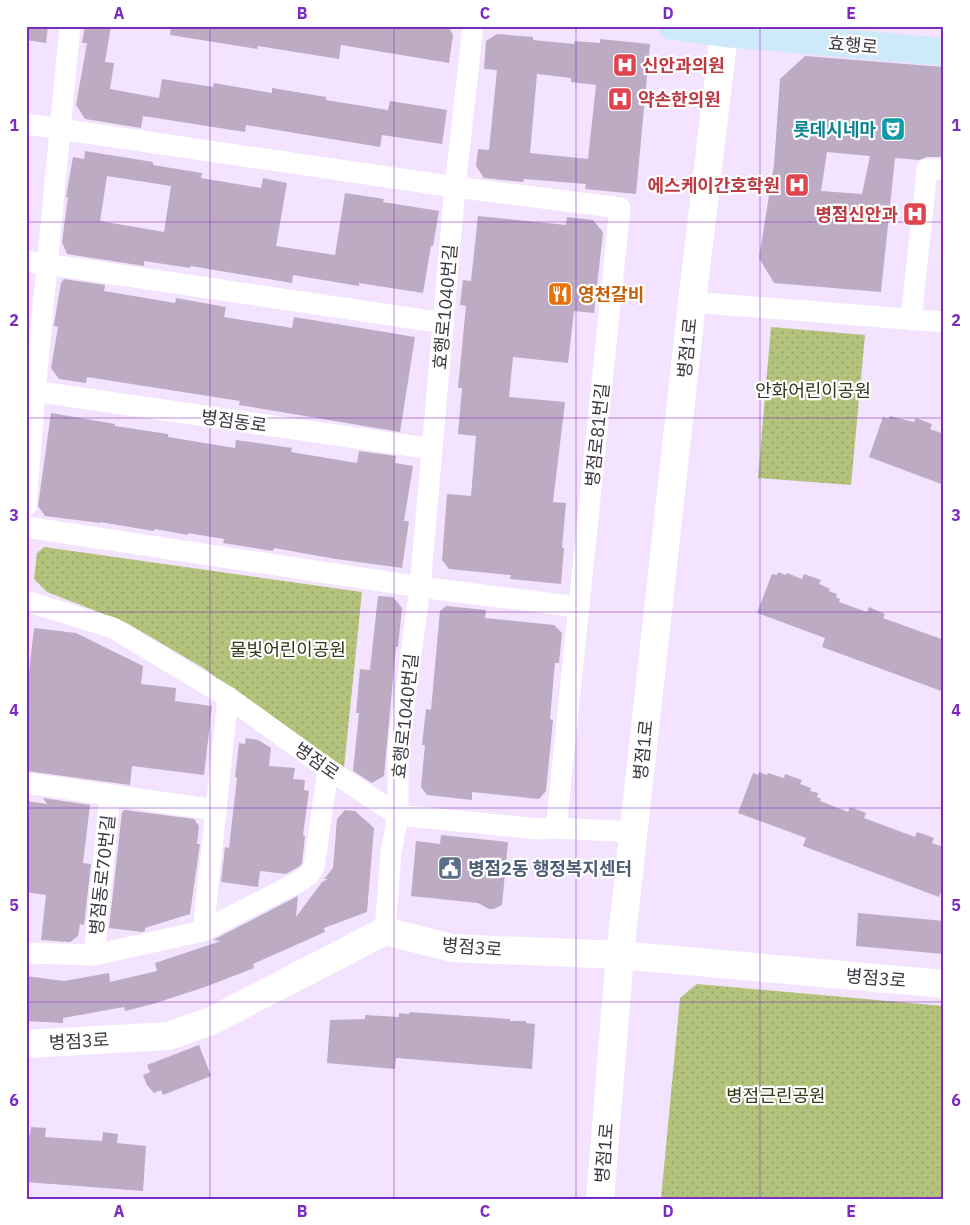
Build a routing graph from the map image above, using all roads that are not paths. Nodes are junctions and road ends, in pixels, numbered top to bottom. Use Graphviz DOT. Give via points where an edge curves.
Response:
graph roads {
  1 [pos="70,26"];
  2 [pos="473,26"];
  3 [pos="672,26"];
  4 [pos="725,30"];
  5 [pos="944,52"];
  6 [pos="26,124"];
  7 [pos="60,128"];
  8 [pos="944,170"];
  9 [pos="455,187"];
  10 [pos="26,261"];
  11 [pos="48,264"];
  12 [pos="692,302"];
  13 [pos="910,320"];
  14 [pos="944,322"];
  15 [pos="444,323"];
  16 [pos="31,391"];
  17 [pos="432,450"];
  18 [pos="26,506"];
  19 [pos="26,527"];
  20 [pos="420,587"];
  21 [pos="26,601"];
  22 [pos="579,607"];
  23 [pos="228,697"];
  24 [pos="328,769"];
  25 [pos="26,783"];
  26 [pos="110,795"];
  27 [pos="216,810"];
  28 [pos="398,815"];
  29 [pos="556,828"];
  30 [pos="634,832"];
  31 [pos="203,931"];
  32 [pos="385,931"];
  33 [pos="26,953"];
  34 [pos="94,954"];
  35 [pos="620,955"];
  36 [pos="944,984"];
  37 [pos="26,1044"];
  38 [pos="600,1199"];
  1 -- 7 [label="street"];
  2 -- 9 [label="street, 효행로1040번길"];
  3 -- 4 [label="main road, 효행로"];
  4 -- 5 [label="main road, 효행로"];
  4 -- 12 [label="street, 병점1로"];
  6 -- 7 [label="street"];
  7 -- 9 [label="street"];
  7 -- 11 [label="street"];
  8 -- 13 [label="street" via="926,169"];
  9 -- 15 [label="street, 효행로1040번길"];
  9 -- 22 [label="street, 병점로81번길" via="620,208"];
  10 -- 11 [label="street"];
  11 -- 15 [label="street"];
  11 -- 16 [label="street"];
  12 -- 13 [label="street, 병점1로"];
  12 -- 30 [label="street, 병점1로"];
  13 -- 14 [label="street, 병점1로"];
  15 -- 17 [label="street, 효행로1040번길"];
  16 -- 17 [label="street, 병점동로"];
  16 -- 18 [label="street"];
  17 -- 20 [label="street, 효행로1040번길"];
  19 -- 20 [label="street"];
  20 -- 22 [label="street"];
  20 -- 28 [label="street, 효행로1040번길" via="398,749"];
  21 -- 23 [label="street, 병점로" via="113,628"];
  22 -- 29 [label="street, 병점로81번길"];
  23 -- 24 [label="street, 병점로"];
  23 -- 27 [label="street"];
  24 -- 28 [label="street, 병점로"];
  24 -- 31 [label="street, 병점동로70번길" via="314,867 309,875"];
  25 -- 26 [label="street"];
  26 -- 27 [label="street"];
  26 -- 34 [label="street, 병점동로70번길"];
  27 -- 31 [label="street"];
  28 -- 29 [label="street, 병점로"];
  28 -- 32 [label="street, 효행로1040번길" via="391,852"];
  29 -- 30 [label="street, 병점로"];
  30 -- 35 [label="street, 병점1로"];
  31 -- 34 [label="street, 병점동로70번길"];
  32 -- 35 [label="street, 병점3로" via="452,948"];
  32 -- 37 [label="street, 병점3로" via="211,1021 168,1036"];
  33 -- 34 [label="street, 병점동로70번길"];
  35 -- 36 [label="street, 병점3로"];
  35 -- 38 [label="street, 병점1로"];
}
